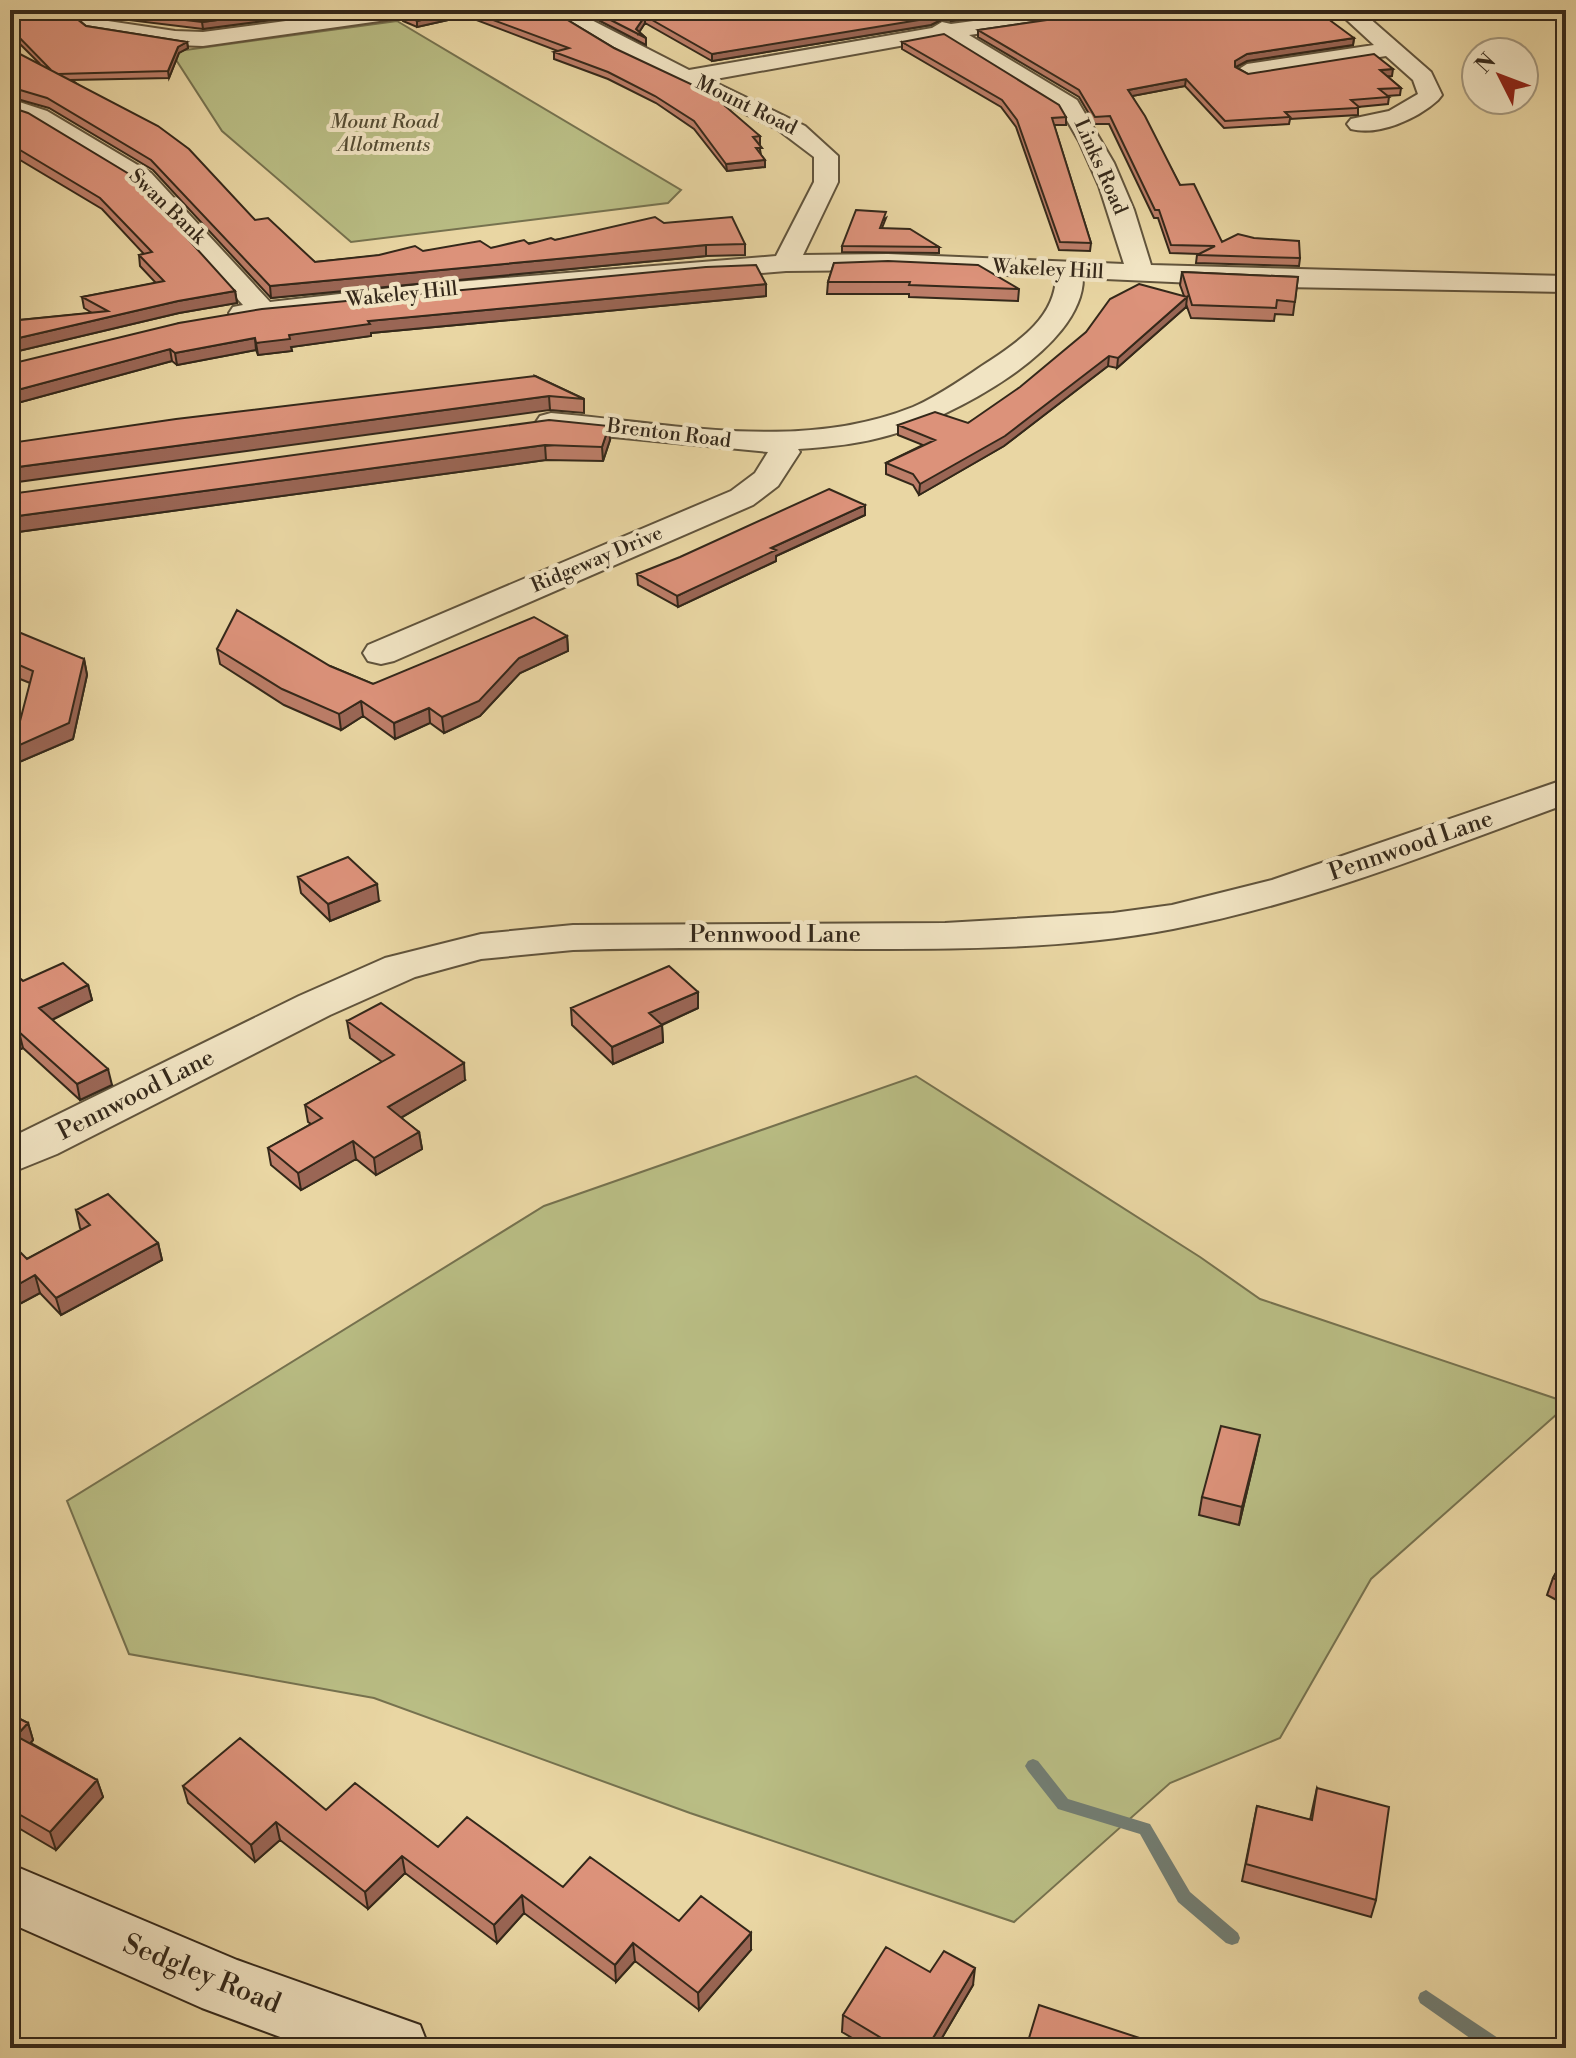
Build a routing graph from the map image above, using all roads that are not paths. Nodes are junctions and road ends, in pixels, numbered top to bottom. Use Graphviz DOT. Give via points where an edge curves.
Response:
graph roads {
  1 [pos="415,10"];
  2 [pos="557,10"];
  3 [pos="912,10"];
  4 [pos="1101,10"];
  5 [pos="1347,10"];
  6 [pos="108,23"];
  7 [pos="949,31"];
  8 [pos="1391,49"];
  9 [pos="1247,71"];
  10 [pos="687,77"];
  11 [pos="10,106"];
  12 [pos="1359,124"];
  13 [pos="786,263"];
  14 [pos="1069,271"];
  15 [pos="1140,274"];
  16 [pos="1566,284"];
  17 [pos="263,310"];
  18 [pos="221,317"];
  19 [pos="519,426"];
  20 [pos="777,441"];
  21 [pos="347,645"];
  22 [pos="1566,791"];
  23 [pos="10,1157"];
  24 [pos="10,1893"];
  25 [pos="396,2048"];
  1 -- 6 [label="street" via="203,39"];
  2 -- 10 [label="street, Mount Road"];
  3 -- 7 [label="street, Links Road"];
  4 -- 7 [label="street"];
  5 -- 8 [label="street"];
  7 -- 10 [label="street"];
  7 -- 15 [label="street, Links Road" via="1069,105 1079,117 1134,244"];
  8 -- 9 [label="street"];
  8 -- 12 [label="street" via="1423,77 1430,95 1410,110"];
  10 -- 13 [label="street, Mount Road" via="790,126 826,156 826,182"];
  11 -- 17 [label="street, Swan Bank" via="39,116 142,178"];
  13 -- 14 [label="street, Wakeley Hill"];
  13 -- 17 [label="street, Wakeley Hill"];
  14 -- 15 [label="street, Wakeley Hill"];
  14 -- 20 [label="street, Brenton Road" via="1067,300 1044,331 962,392 898,423"];
  15 -- 16 [label="street, Wakeley Hill"];
  17 -- 18 [label="street, Wakeley Hill"];
  19 -- 20 [label="street, Brenton Road" via="562,423 739,442"];
  20 -- 21 [label="street, Ridgeway Drive" via="784,452 767,479 742,498 386,663"];
  22 -- 23 [label="street, Pennwood Lane" via="1321,878 1197,912 1113,926 981,934 561,937 422,960 336,994"];
  24 -- 25 [label="street, Sedgley Road" via="225,1986"];
}
